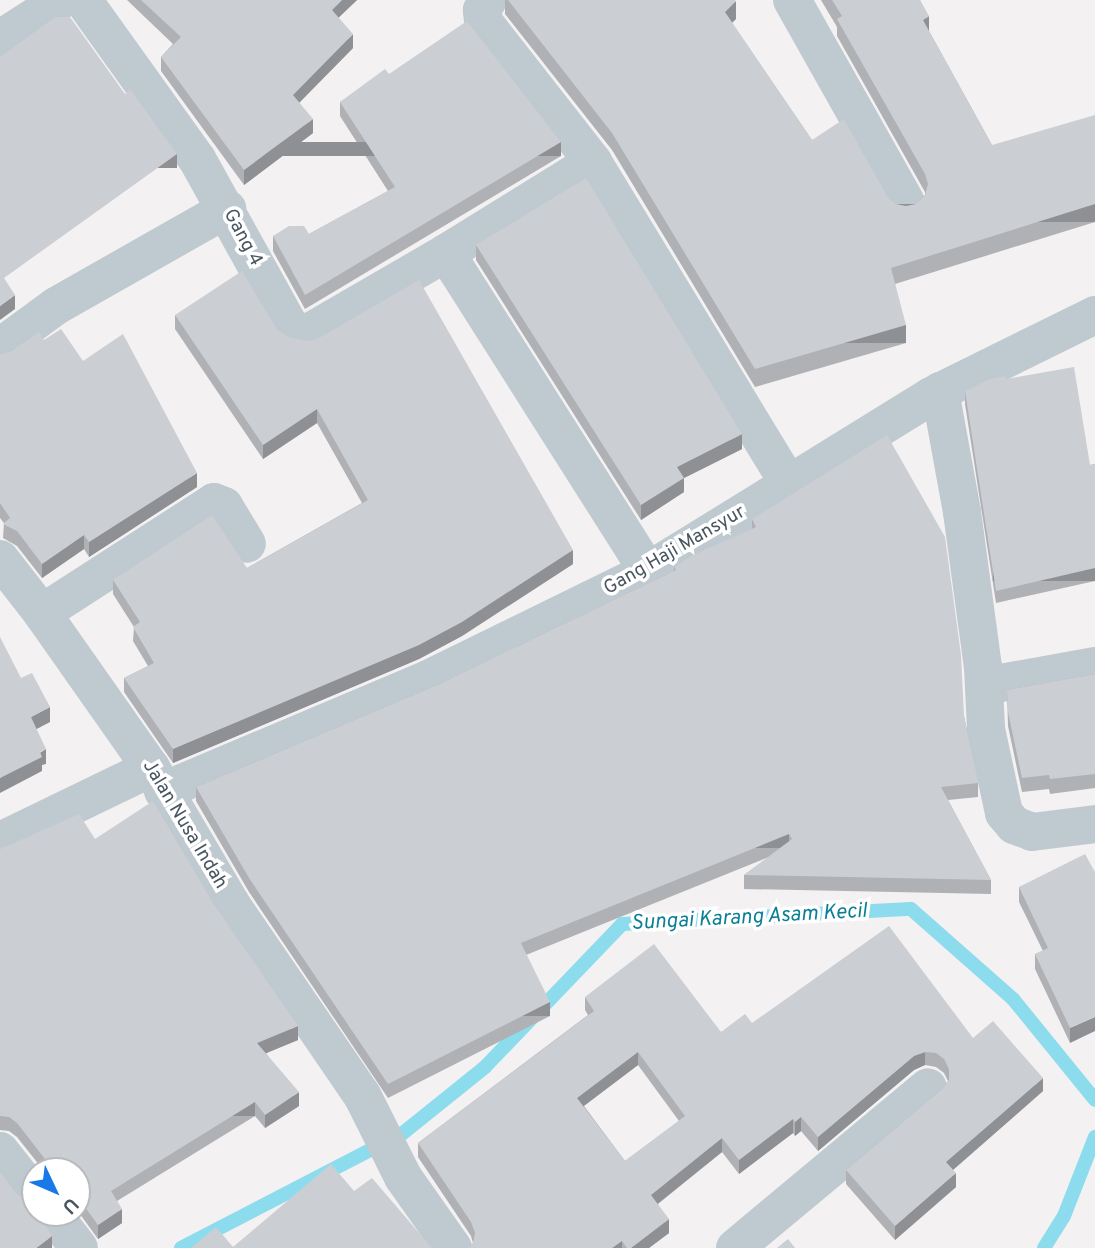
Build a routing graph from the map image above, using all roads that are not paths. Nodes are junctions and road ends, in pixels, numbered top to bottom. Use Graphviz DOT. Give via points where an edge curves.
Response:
graph roads {
  1 [pos="61,0"];
  2 [pos="83,0"];
  3 [pos="488,0"];
  4 [pos="792,0"];
  5 [pos="0,39"];
  6 [pos="593,162"];
  7 [pos="906,202"];
  8 [pos="228,209"];
  9 [pos="449,252"];
  10 [pos="1095,315"];
  11 [pos="0,347"];
  12 [pos="940,391"];
  13 [pos="788,483"];
  14 [pos="247,544"];
  15 [pos="0,559"];
  16 [pos="648,571"];
  17 [pos="43,613"];
  18 [pos="1095,666"];
  19 [pos="984,686"];
  20 [pos="157,780"];
  21 [pos="1095,824"];
  22 [pos="0,841"];
  23 [pos="928,1087"];
  24 [pos="0,1151"];
  25 [pos="21,1177"];
  26 [pos="63,1227"];
  27 [pos="79,1248"];
  28 [pos="453,1248"];
  29 [pos="735,1248"];
  1 -- 5 [label="street"];
  2 -- 8 [label="street, Gang 4"];
  3 -- 6 [label="street" via="481,17 489,30"];
  4 -- 7 [label="street"];
  6 -- 9 [label="street"];
  6 -- 13 [label="street"];
  8 -- 9 [label="street, Gang 4" via="289,325 300,333 308,333"];
  8 -- 11 [label="street" via="56,306"];
  9 -- 16 [label="street"];
  10 -- 12 [label="street, Gang Haji Mansyur"];
  12 -- 13 [label="street, Gang Haji Mansyur"];
  12 -- 19 [label="street" via="962,512"];
  13 -- 16 [label="street, Gang Haji Mansyur"];
  14 -- 17 [label="street" via="224,506 214,502"];
  15 -- 17 [label="street, Jalan Nusa Indah"];
  16 -- 20 [label="street, Gang Haji Mansyur" via="428,679"];
  17 -- 20 [label="street, Jalan Nusa Indah"];
  18 -- 19 [label="street"];
  19 -- 21 [label="street" via="986,729 1004,813 1014,825 1032,832"];
  20 -- 22 [label="street, Gang Haji Mansyur"];
  20 -- 28 [label="street, Jalan Nusa Indah" via="231,904 362,1096 403,1177"];
  23 -- 29 [label="street"];
  24 -- 25 [label="street"];
  26 -- 27 [label="street"];
}
